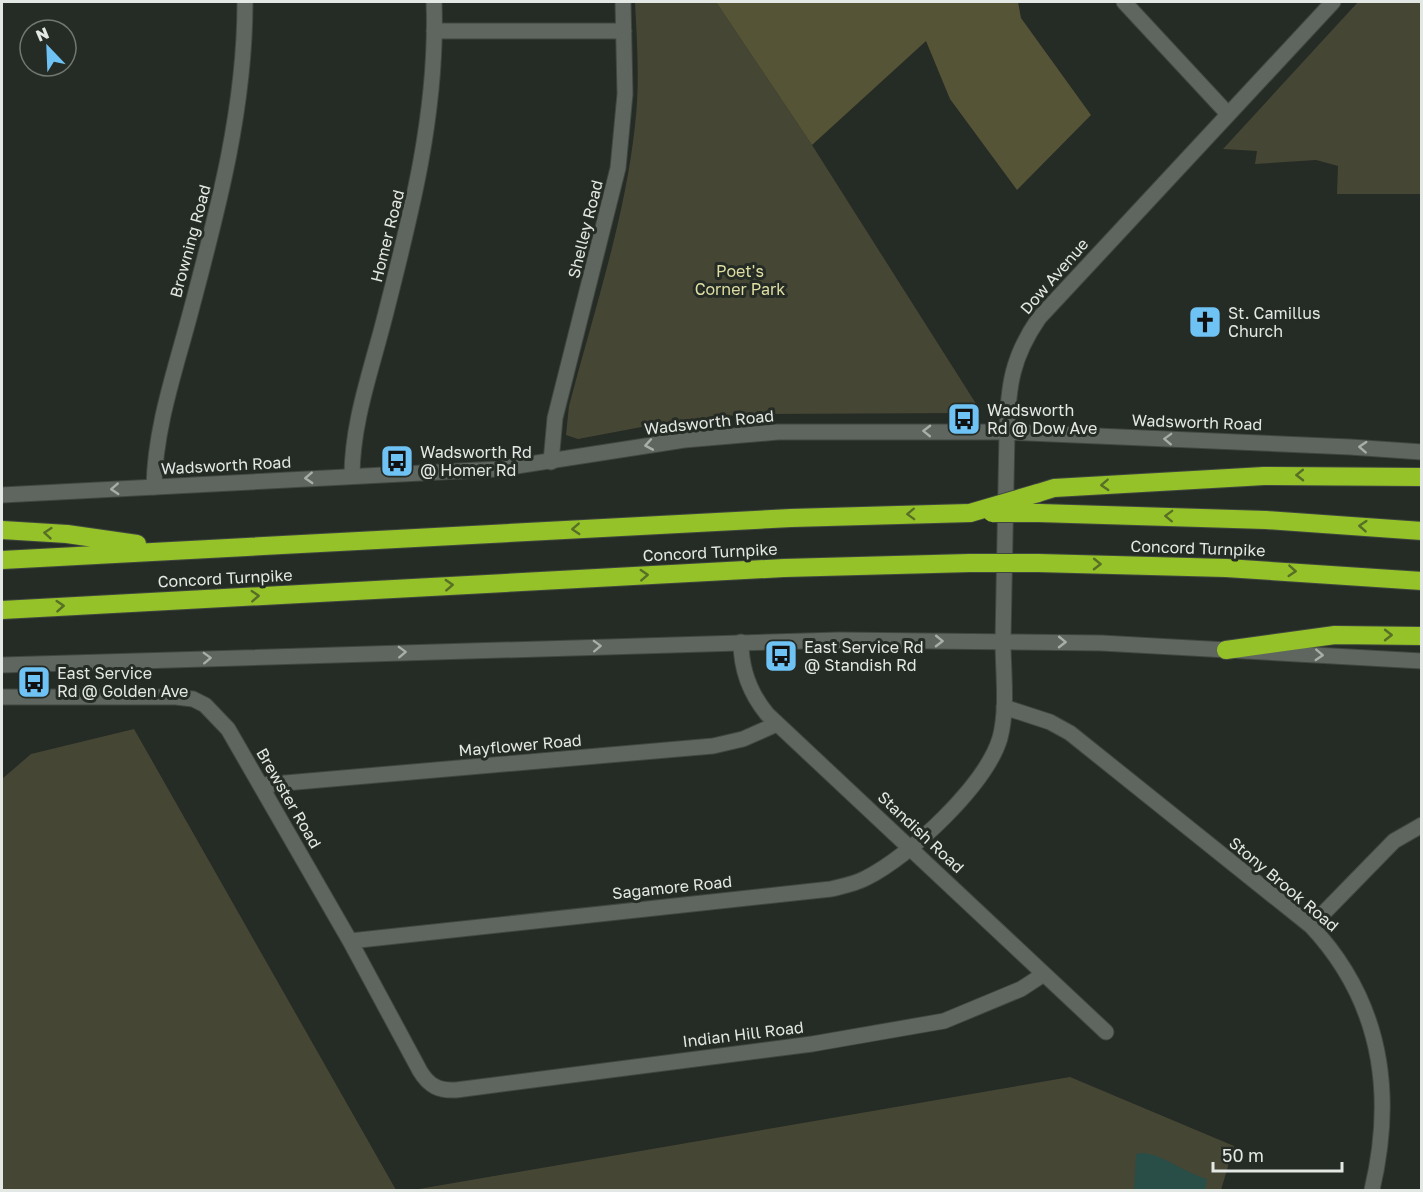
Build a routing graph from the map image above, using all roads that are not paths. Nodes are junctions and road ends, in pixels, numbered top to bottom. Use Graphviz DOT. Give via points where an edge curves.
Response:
graph roads {
  1 [pos="245,2"];
  2 [pos="434,2"];
  3 [pos="623,2"];
  4 [pos="1124,2"];
  5 [pos="1333,2"];
  6 [pos="434,31"];
  7 [pos="624,31"];
  8 [pos="1228,114"];
  9 [pos="1007,432"];
  10 [pos="1422,452"];
  11 [pos="551,462"];
  12 [pos="352,476"];
  13 [pos="1422,477"];
  14 [pos="154,486"];
  15 [pos="2,495"];
  16 [pos="970,513"];
  17 [pos="2,530"];
  18 [pos="1422,531"];
  19 [pos="190,549"];
  20 [pos="2,560"];
  21 [pos="1422,581"];
  22 [pos="2,610"];
  23 [pos="1422,636"];
  24 [pos="1003,641"];
  25 [pos="741,642"];
  26 [pos="1226,650"];
  27 [pos="1422,661"];
  28 [pos="2,665"];
  29 [pos="2,697"];
  30 [pos="1004,706"];
  31 [pos="777,724"];
  32 [pos="262,785"];
  33 [pos="966,794"];
  34 [pos="1422,825"];
  35 [pos="911,847"];
  36 [pos="1311,926"];
  37 [pos="350,941"];
  38 [pos="1044,974"];
  39 [pos="1106,1032"];
  40 [pos="437,1089"];
  41 [pos="1372,1191"];
  1 -- 14 [label="street, Browning Road" via="245,54 234,134 158,432"];
  2 -- 6 [label="street, Homer Road"];
  3 -- 7 [label="street, Shelley Road"];
  4 -- 8 [label="street"];
  5 -- 8 [label="street, Dow Avenue"];
  6 -- 7 [label="street"];
  6 -- 12 [label="street, Homer Road" via="429,118 420,172 357,425"];
  7 -- 11 [label="street, Shelley Road" via="624,111 618,168 555,418"];
  8 -- 9 [label="street, Dow Avenue" via="1039,318 1022,345 1011,374"];
  10 -- 9 [label="street, Wadsworth Road, one-way"];
  9 -- 11 [label="street, Wadsworth Road, one-way" via="746,434"];
  9 -- 24 [label="street, Dow Avenue"];
  11 -- 12 [label="street, Wadsworth Road" via="491,470"];
  12 -- 14 [label="street, Wadsworth Road, one-way"];
  13 -- 16 [label="highway, one-way, bridge" via="1239,477 1054,488"];
  14 -- 15 [label="street, Wadsworth Road, one-way"];
  18 -- 16 [label="highway, Concord Turnpike, one-way, bridge" via="1255,520"];
  16 -- 19 [label="highway, Concord Turnpike, one-way" via="791,518"];
  19 -- 17 [label="highway, one-way"];
  19 -- 20 [label="highway, Concord Turnpike"];
  22 -- 21 [label="highway, Concord Turnpike, one-way, bridge" via="784,568 970,563 1246,569"];
  26 -- 23 [label="highway, one-way" via="1335,635"];
  25 -- 24 [label="street, one-way"];
  24 -- 26 [label="street, one-way"];
  24 -- 30 [label="street, Dow Avenue"];
  28 -- 25 [label="street, one-way"];
  25 -- 31 [label="street, Standish Road" via="748,683"];
  26 -- 27 [label="street, one-way"];
  29 -- 32 [label="street, Brewster Road" via="193,699 217,715"];
  30 -- 33 [label="street, Dow Avenue" via="997,747"];
  30 -- 36 [label="street, Stony Brook Road" via="1070,733"];
  31 -- 32 [label="street, Mayflower Road" via="743,739 713,746"];
  31 -- 35 [label="street, Standish Road"];
  32 -- 37 [label="street, Brewster Road"];
  33 -- 35 [label="street, Sagamore Road"];
  34 -- 36 [label="street" via="1394,841"];
  35 -- 37 [label="street, Sagamore Road" via="866,879 831,889"];
  35 -- 38 [label="street, Standish Road"];
  36 -- 41 [label="street, Stony Brook Road" via="1334,950 1349,974 1378,1053 1383,1116"];
  37 -- 40 [label="street, Brewster Road" via="420,1071"];
  38 -- 39 [label="street, Standish Road"];
  38 -- 40 [label="street, Indian Hill Road" via="1021,989 944,1021 783,1048 456,1090"];
}
